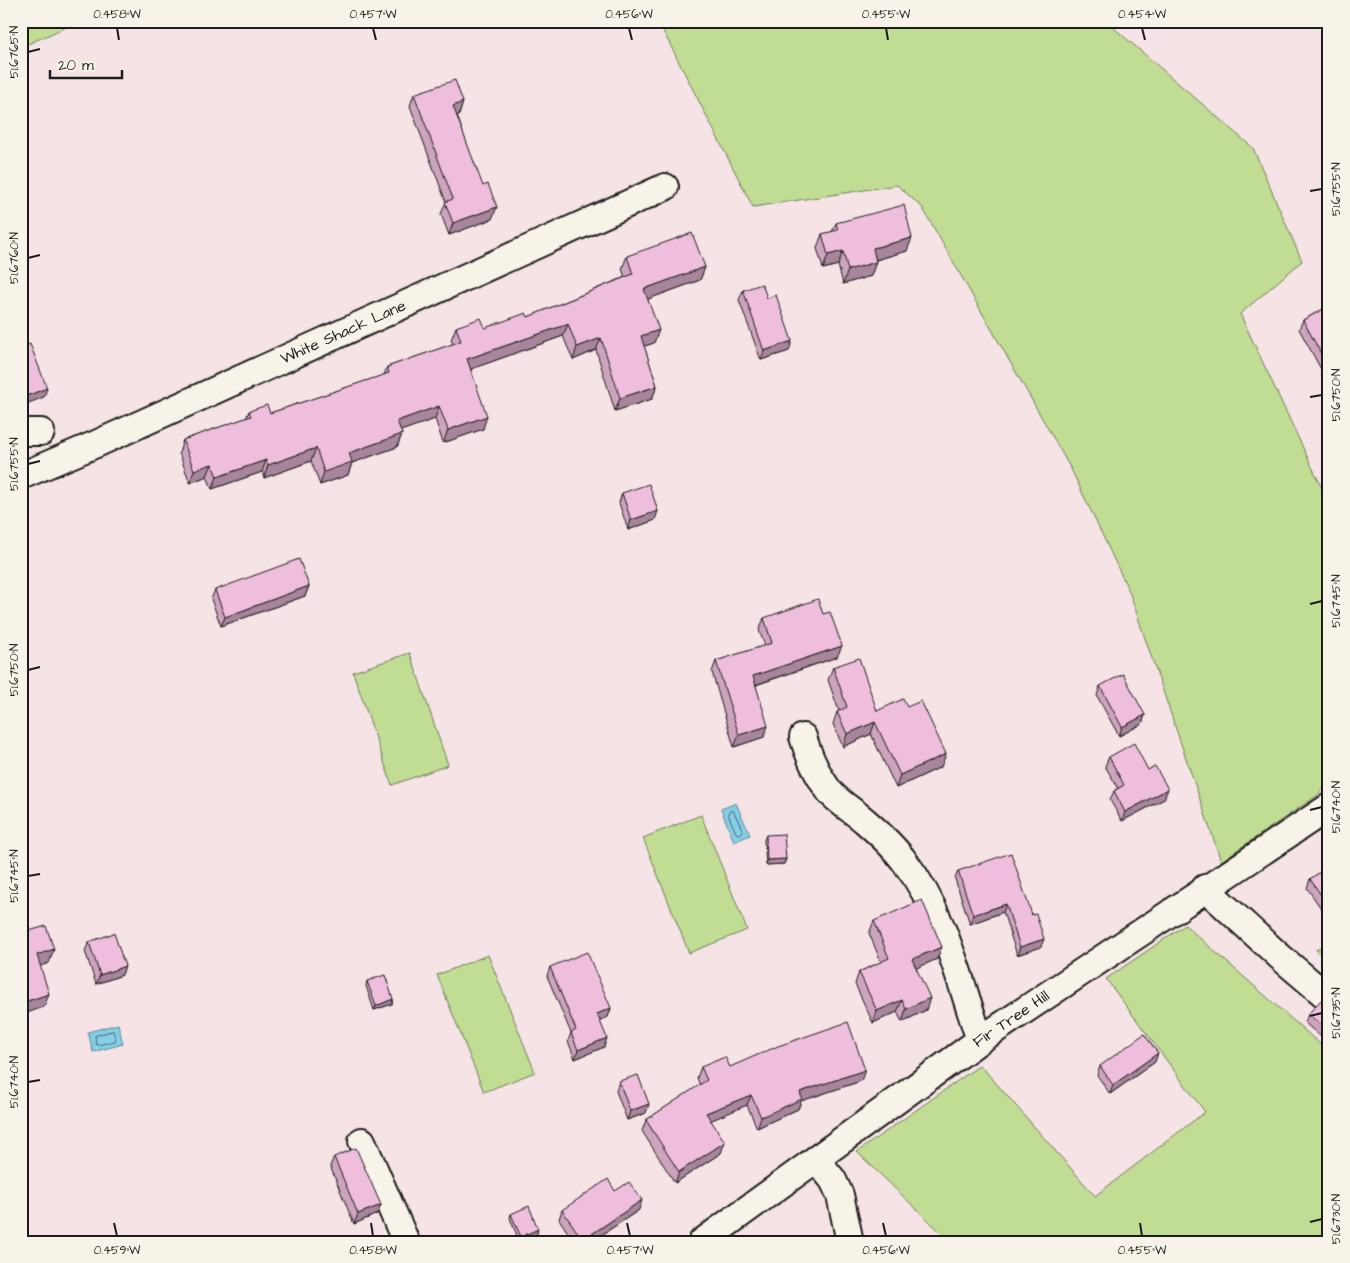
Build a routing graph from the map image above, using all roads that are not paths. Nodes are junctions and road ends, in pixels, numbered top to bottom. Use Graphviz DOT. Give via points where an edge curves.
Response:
graph roads {
  1 [pos="665,187"];
  2 [pos="21,476"];
  3 [pos="803,737"];
  4 [pos="1329,807"];
  5 [pos="1205,888"];
  6 [pos="1325,995"];
  7 [pos="980,1040"];
  8 [pos="362,1141"];
  9 [pos="816,1158"];
  10 [pos="406,1242"];
  11 [pos="702,1242"];
  12 [pos="850,1242"];
  1 -- 2 [label="street, White Shack Lane"];
  3 -- 7 [label="street" via="810,759 831,793 886,841 920,882 949,944"];
  4 -- 5 [label="street, Fir Tree Hill"];
  5 -- 6 [label="street"];
  5 -- 7 [label="street, Fir Tree Hill"];
  7 -- 9 [label="street, Fir Tree Hill"];
  8 -- 10 [label="street"];
  9 -- 11 [label="street, Fir Tree Hill"];
  9 -- 12 [label="street" via="840,1195"];
}
